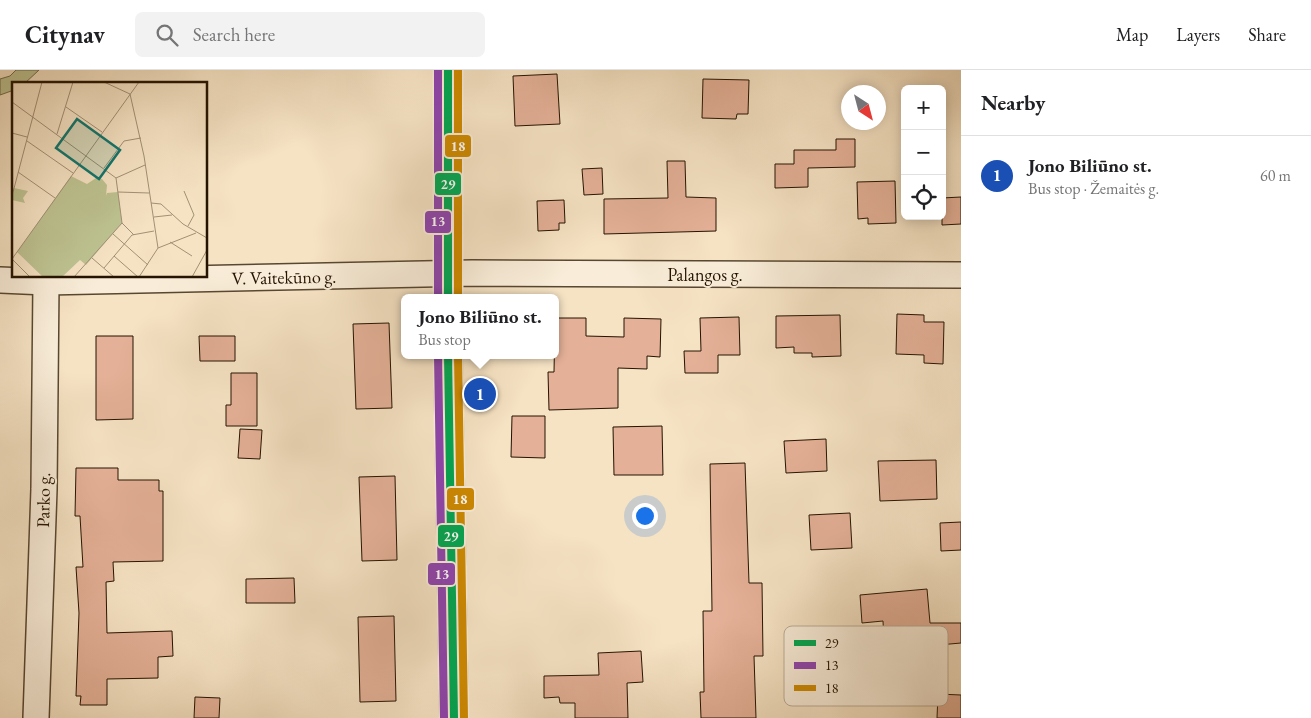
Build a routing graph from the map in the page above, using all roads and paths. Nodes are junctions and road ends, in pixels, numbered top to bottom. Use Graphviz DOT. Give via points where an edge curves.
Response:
graph roads {
  1 [pos="448,70"];
  2 [pos="961,275"];
  3 [pos="0,280"];
  4 [pos="46,282"];
  5 [pos="448,286"];
  6 [pos="448,359"];
  7 [pos="36,718"];
  8 [pos="454,718"];
  1 -- 5 [label="main road"];
  2 -- 5 [label="street, Palangos g."];
  3 -- 4 [label="street, V. Vaitekūno g."];
  4 -- 5 [label="street, V. Vaitekūno g."];
  4 -- 7 [label="street, Parko g." via="44,489"];
  6 -- 8 [label="main road"];
}
